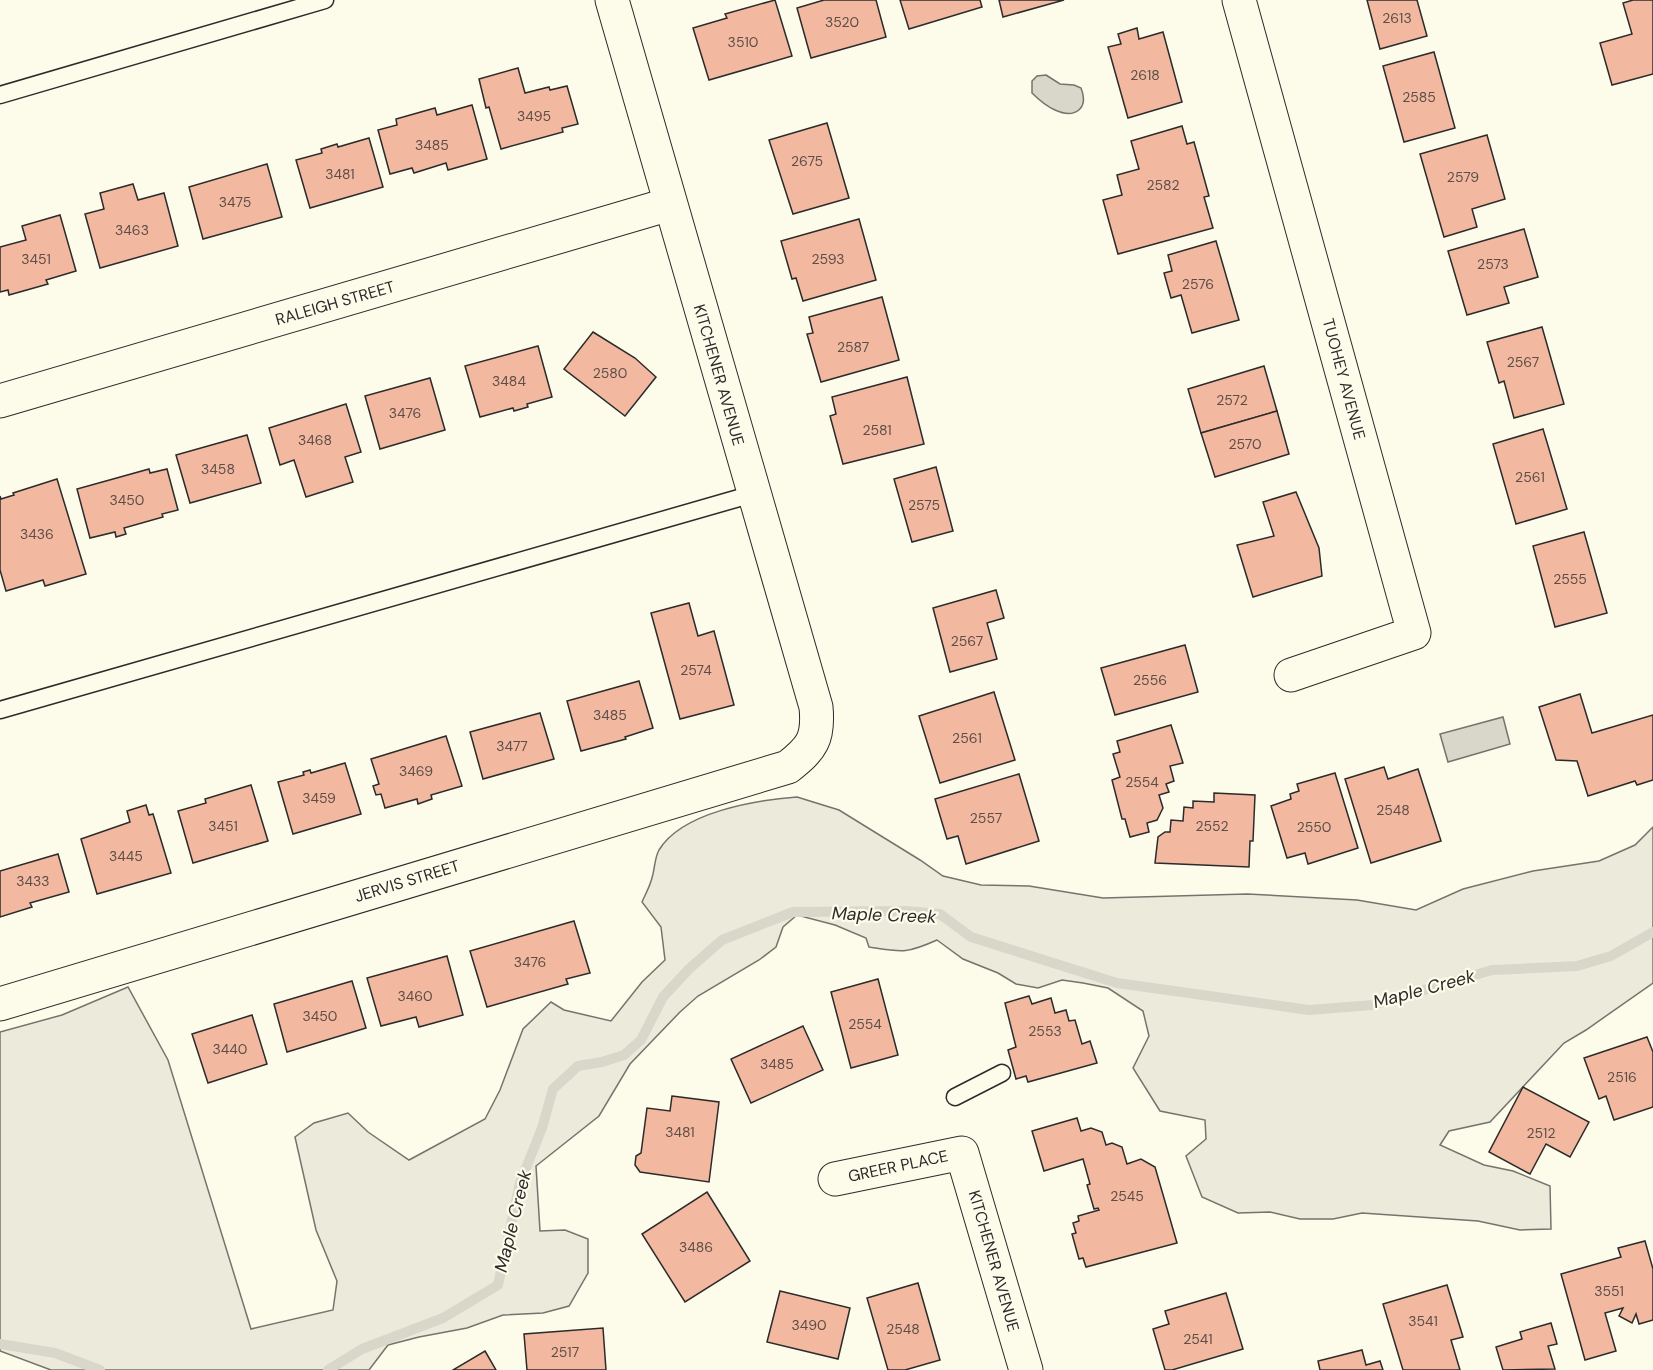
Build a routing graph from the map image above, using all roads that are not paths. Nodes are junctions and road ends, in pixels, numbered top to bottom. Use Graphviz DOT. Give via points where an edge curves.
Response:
graph roads {
  1 [pos="325,0"];
  2 [pos="612,0"];
  3 [pos="1239,0"];
  4 [pos="0,95"];
  5 [pos="670,204"];
  6 [pos="0,401"];
  7 [pos="753,494"];
  8 [pos="1291,675"];
  9 [pos="0,710"];
  10 [pos="809,750"];
  11 [pos="0,1004"];
  12 [pos="1002,1073"];
  13 [pos="955,1096"];
  14 [pos="962,1153"];
  15 [pos="835,1179"];
  16 [pos="1026,1370"];
  1 -- 4 [label="lane"];
  2 -- 5 [label="street, KITCHENER AVENUE"];
  3 -- 8 [label="street, TUOHEY AVENUE" via="1414,633"];
  5 -- 6 [label="street, RALEIGH STREET"];
  5 -- 7 [label="street, KITCHENER AVENUE"];
  7 -- 9 [label="lane"];
  7 -- 10 [label="street, KITCHENER AVENUE" via="816,707 816,735"];
  10 -- 11 [label="street, JERVIS STREET" via="788,767"];
  12 -- 13 [label="lane"];
  14 -- 15 [label="street, GREER PLACE"];
  14 -- 16 [label="street, KITCHENER AVENUE"];
}
